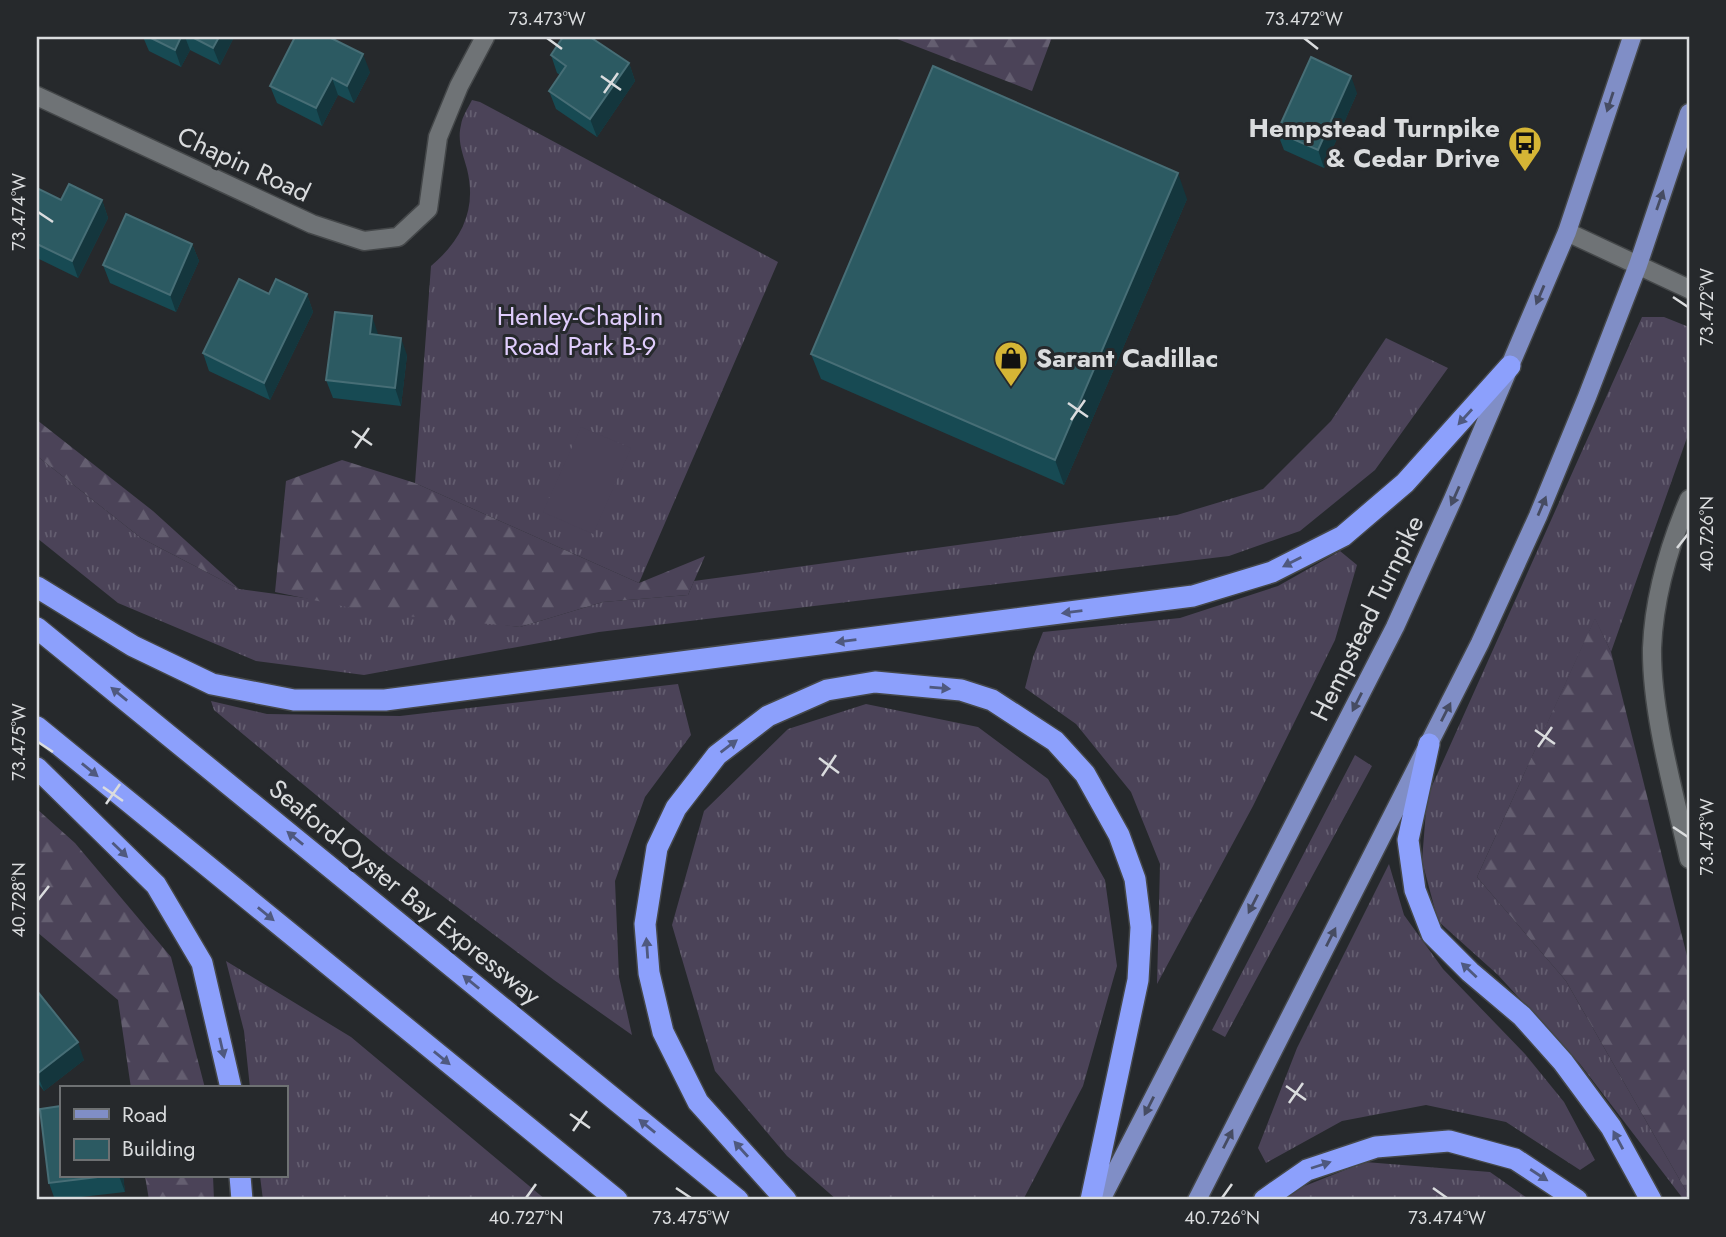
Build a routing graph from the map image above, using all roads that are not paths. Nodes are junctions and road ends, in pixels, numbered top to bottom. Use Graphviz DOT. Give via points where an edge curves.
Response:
graph roads {
  1 [pos="485,37"];
  2 [pos="1632,37"];
  3 [pos="37,96"];
  4 [pos="1689,113"];
  5 [pos="1567,232"];
  6 [pos="1638,265"];
  7 [pos="1689,289"];
  8 [pos="1510,366"];
  9 [pos="1689,499"];
  10 [pos="37,587"];
  11 [pos="37,628"];
  12 [pos="37,727"];
  13 [pos="1429,744"];
  14 [pos="37,768"];
  15 [pos="1689,859"];
  16 [pos="231,1086"];
  17 [pos="240,1178"];
  18 [pos="242,1200"];
  19 [pos="617,1200"];
  20 [pos="738,1200"];
  21 [pos="786,1200"];
  22 [pos="1091,1200"];
  23 [pos="1101,1200"];
  24 [pos="1197,1200"];
  25 [pos="1264,1200"];
  26 [pos="1577,1200"];
  27 [pos="1651,1200"];
  1 -- 3 [label="street, Chapin Road" via="438,137 428,209 398,237 364,241 312,224"];
  2 -- 5 [label="main road, Hempstead Turnpike, one-way"];
  6 -- 4 [label="main road, one-way"];
  5 -- 6 [label="street"];
  5 -- 8 [label="main road, Hempstead Turnpike, one-way"];
  6 -- 7 [label="street"];
  13 -- 6 [label="main road, one-way" via="1538,516"];
  8 -- 10 [label="highway, one-way" via="1405,483 1343,536 1272,572 1194,596 384,700 307,700 212,684 133,646"];
  8 -- 23 [label="main road, Hempstead Turnpike, one-way" via="1395,627"];
  9 -- 15 [label="street" via="1661,578 1652,649 1657,705"];
  20 -- 11 [label="highway, Seaford-Oyster Bay Expressway, one-way"];
  12 -- 19 [label="highway, one-way"];
  24 -- 13 [label="main road, one-way"];
  27 -- 13 [label="highway, one-way" via="1611,1127 1563,1062 1522,1016 1432,934 1415,890 1408,840"];
  14 -- 16 [label="highway, one-way" via="156,885 202,963"];
  17 -- 18 [label="highway"];
  21 -- 22 [label="highway, one-way" via="698,1102 663,1032 649,973 645,925 657,848 676,808 717,755 768,716 827,690 874,682 961,690 992,700 1055,741 1086,774 1119,835 1135,878 1141,927 1138,980"];
  25 -- 26 [label="highway, one-way" via="1307,1170 1376,1147 1449,1141 1515,1159"];
}
